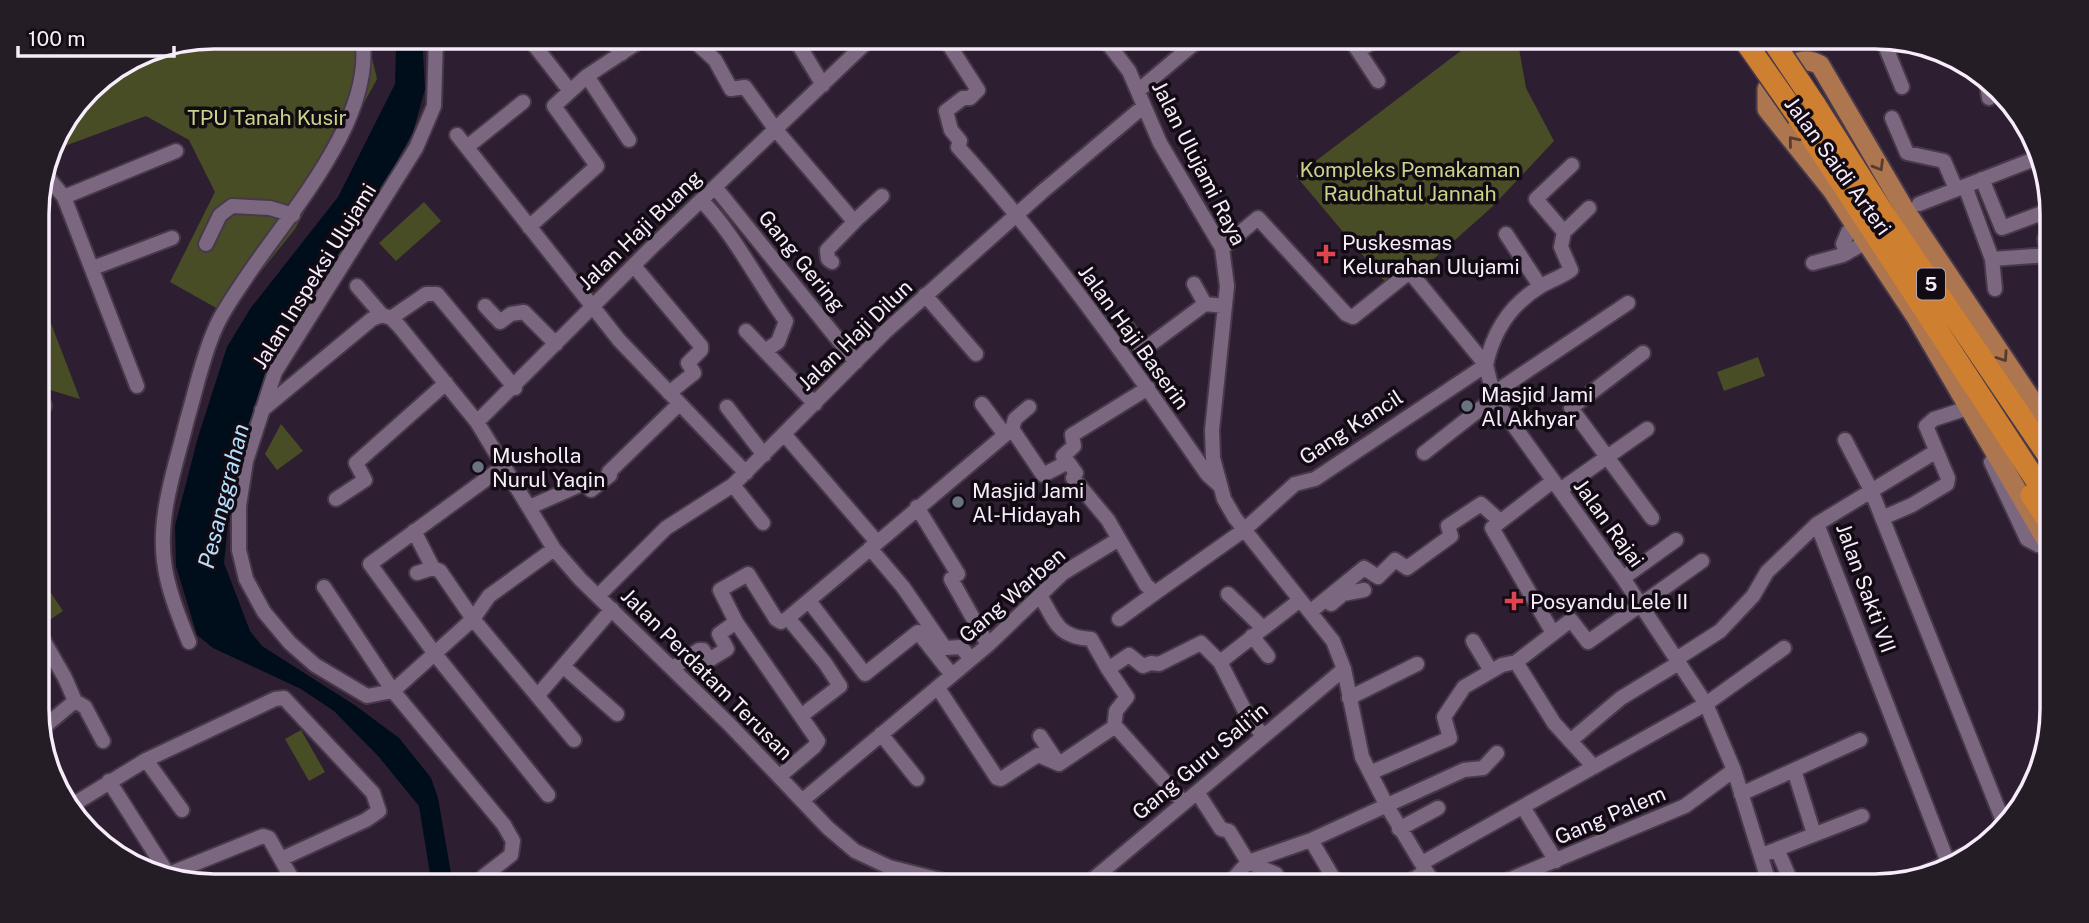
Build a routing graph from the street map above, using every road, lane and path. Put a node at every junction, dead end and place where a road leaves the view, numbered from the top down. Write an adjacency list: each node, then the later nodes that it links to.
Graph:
1 (363, 49): 45 (street)
2 (436, 49): 90 (street, Jalan Inspeksi Ulujami)
3 (537, 49): 23 (street)
4 (617, 49): 17 (street)
5 (628, 49): 17 (street)
6 (703, 49): 27 (street)
7 (801, 49): 20 (street)
8 (859, 49): 20 (street, Jalan Haji Buang)
9 (952, 49): 43 (street, Jalan Haji Baserin)
10 (1111, 49): 22 (street, Jalan Ulujami Raya)
11 (1179, 49): 22 (street)
12 (1362, 49): 16 (street)
13 (1750, 49): 87 (highway, 5, bridge)
14 (1778, 49): 97 (highway, 5, bridge)
15 (1887, 49): 21 (street)
16 (1359, 51): 19 (street)
17 (621, 54): 18 (street)
18 (587, 76): 23 (street); 29 (street)
19 (1378, 81)
20 (823, 85): 27 (street, Jalan Haji Buang)
21 (1902, 87)
22 (1139, 90): 25 (street, Jalan Ulujami Raya)
23 (570, 91): 47 (street)
24 (523, 102): 30 (street)
25 (1144, 106): 43 (street, Jalan Haji Dilun); 53 (street, Jalan Ulujami Raya)
26 (1892, 118): 37 (street)
27 (775, 130): 36 (street, Jalan Haji Buang); 46 (street)
28 (457, 135): 30 (street)
29 (629, 140)
30 (467, 148): 47 (street)
31 (176, 151): 39 (street)
32 (2030, 161): 34 (street)
33 (1572, 165): 48 (street)
34 (1982, 179): 37 (street); 44 (street)
35 (52, 183): 39 (street)
36 (715, 187): 40 (street, Jalan Haji Buang); 77 (street, Gang Gering)
37 (1961, 188): 41 (street); 55 (street)
38 (882, 196): 46 (street)
39 (64, 197): 59 (street)
40 (701, 200): 58 (street, Jalan Haji Buang); 74 (street)
41 (1919, 204)
42 (1589, 208): 48 (street)
43 (1017, 214): 64 (street, Jalan Haji Dilun); 82 (street, Jalan Haji Baserin)
44 (2040, 214)
45 (293, 215): 52 (street); 148 (street)
46 (858, 218): 56 (street)
47 (529, 227): 68 (street)
48 (1564, 232): 62 (street)
49 (1860, 233): 57 (street); 87 (main road, Jalan Saidi Arteri); 91 (main road, Jalan Saidi Arteri, one-way to 91)
50 (1506, 234): 62 (street)
51 (172, 238): 59 (street)
52 (206, 244)
53 (1222, 248): 69 (street, Jalan Ulujami Raya); 78 (street)
54 (2040, 256): 55 (street)
55 (1992, 259): 63 (street)
56 (832, 262)
57 (1813, 263)
58 (634, 266): 68 (street, Jalan Haji Buang); 83 (street)
59 (93, 268): 80 (street)
60 (1194, 284): 66 (street)
61 (357, 286): 70 (street)
62 (1540, 286): 78 (street)
63 (1995, 289)
64 (925, 295): 76 (street); 77 (street, Jalan Haji Dilun)
65 (1628, 303): 84 (street)
66 (1205, 304): 69 (street); 71 (street)
67 (485, 306): 73 (street)
68 (593, 306): 73 (street, Jalan Haji Buang); 83 (street)
69 (1225, 306): 106 (street, Jalan Ulujami Raya)
70 (386, 316): 79 (street); 81 (street); 90 (street)
71 (1125, 325)
72 (746, 331): 74 (street)
73 (556, 344): 81 (street, Jalan Haji Buang)
74 (765, 351): 85 (street)
75 (1643, 353): 101 (street)
76 (976, 354)
77 (856, 362): 85 (street, Jalan Haji Dilun)
78 (1486, 365): 84 (street, Jalan Rajai); 120 (street, Gang Kancil)
79 (446, 383): 92 (street); 110 (street)
80 (137, 386)
81 (514, 388): 92 (street, Jalan Haji Buang)
82 (1148, 388): 102 (street); 106 (street, Jalan Haji Baserin)
83 (673, 399): 104 (street); 111 (street)
84 (1495, 399): 99 (street); 107 (street, Jalan Rajai)
85 (815, 404): 95 (street, Jalan Haji Dilun)
86 (982, 404): 94 (street)
87 (1976, 405): 98 (street); 108 (highway, 5); 116 (highway); 119 (main road, Jalan Saidi Arteri)
88 (727, 407): 100 (street)
89 (1029, 407): 94 (street)
90 (261, 411): 168 (street, Jalan Inspeksi Ulujami)
91 (2040, 412)
92 (477, 422): 103 (street, Jalan Perdatam Terusan)
93 (1647, 429): 101 (street)
94 (1009, 432): 102 (street); 112 (street)
95 (784, 435): 100 (street, Jalan Haji Dilun); 124 (street)
96 (1845, 440): 109 (street)
97 (2040, 442)
98 (1936, 452): 109 (street); 114 (street)
99 (1424, 453)
100 (764, 455): 104 (street, Jalan Haji Dilun)
101 (1606, 457): 107 (street); 113 (street)
102 (1065, 462): 122 (street)
103 (504, 466): 111 (street, Jalan Perdatam Terusan); 121 (street)
104 (746, 473): 105 (street, Jalan Haji Dilun)
105 (733, 485): 117 (street); 134 (street, Jalan Haji Dilun)
106 (1219, 485): 120 (street, Jalan Ulujami Raya)
107 (1556, 486): 115 (street); 129 (street, Jalan Rajai)
108 (2040, 489)
109 (1871, 490): 114 (street, Jalan Sakti VII); 118 (street, Jalan Sakti VII)
110 (335, 499)
111 (530, 507): 125 (street, Jalan Perdatam Terusan)
112 (917, 507): 124 (street); 149 (street)
113 (1652, 518)
114 (1882, 519): 205 (street, Jalan Sakti VII)
115 (1499, 520): 140 (street); 146 (street)
116 (2040, 522)
117 (763, 523)
118 (1817, 524): 157 (street); 211 (street, Jalan Sakti VII)
119 (2040, 524)
120 (1244, 530): 132 (street); 136 (street, Jalan Ulujami Raya)
121 (414, 531): 127 (street); 152 (street)
122 (1119, 539): 132 (street); 135 (street, Gang Warben)
123 (1676, 540): 129 (street)
124 (873, 545): 137 (street); 154 (street)
125 (554, 549): 134 (street, Jalan Perdatam Terusan); 142 (street)
126 (1702, 561): 138 (street)
127 (433, 568): 128 (street); 142 (street)
128 (417, 573)
129 (1623, 578): 138 (street, Jalan Rajai)
130 (324, 587): 168 (street)
131 (1364, 590): 140 (street)
132 (1155, 593): 143 (street)
133 (1228, 594): 145 (street)
134 (598, 596): 139 (street, Jalan Perdatam Terusan)
135 (1041, 597): 149 (street, Gang Warben); 161 (street)
136 (1300, 600): 140 (street, Jalan Ulujami Raya); 145 (street)
137 (809, 601): 141 (street); 164 (street)
138 (1642, 606): 146 (street); 157 (street, Jalan Rajai)
139 (612, 609): 159 (street); 160 (street, Jalan Perdatam Terusan)
140 (1314, 617): 162 (street, Jalan Ulujami Raya)
141 (788, 618): 144 (street); 166 (street)
142 (473, 619): 152 (street); 169 (street)
143 (1119, 619)
144 (736, 622): 160 (street); 174 (street)
145 (1258, 632): 153 (street); 155 (street)
146 (1553, 633): 156 (street)
147 (1472, 641): 163 (street)
148 (189, 642)
149 (988, 645): 154 (street, Gang Warben)
150 (1784, 648): 172 (street)
151 (49, 650): 171 (street)
152 (435, 654): 168 (street); 196 (street)
153 (1268, 656)
154 (971, 659): 165 (street, Gang Warben)
155 (1220, 662): 161 (street); 179 (street)
156 (1517, 662): 163 (street); 183 (street)
157 (1675, 663): 172 (street, Jalan Rajai); 183 (street)
158 (1417, 664): 170 (street)
159 (564, 667): 169 (street); 173 (street)
160 (673, 668): 191 (street, Jalan Perdatam Terusan)
161 (1108, 669): 176 (street)
162 (1344, 669): 170 (street, Jalan Ulujami Raya); 179 (street, Gang Guru Sali'in)
163 (1491, 671): 190 (street)
164 (865, 674): 165 (street); 166 (street)
165 (952, 675): 167 (street, Gang Warben)
166 (839, 682): 174 (street)
167 (938, 688): 177 (street, Gang Warben); 186 (street)
168 (393, 691): 219 (street)
169 (538, 695): 180 (street)
170 (1349, 698): 190 (street, Jalan Ulujami Raya)
171 (75, 701): 175 (street); 182 (street)
172 (1706, 704): 187 (street); 188 (street, Jalan Rajai)
173 (617, 714)
174 (801, 716): 191 (street)
175 (50, 722)
176 (1114, 728): 186 (street); 199 (street)
177 (880, 734): 192 (street); 197 (street, Gang Warben)
178 (1040, 736): 186 (street)
179 (1264, 736): 194 (street, Gang Guru Sali'in)
180 (574, 740)
181 (1860, 740): 189 (street)
182 (103, 741)
183 (1570, 741): 187 (street)
184 (1497, 754): 200 (street)
185 (146, 760): 193 (street); 203 (street); 212 (street)
186 (1059, 764)
187 (1594, 767): 201 (street)
188 (1734, 770): 195 (street, Jalan Rajai); 213 (street, Gang Palem)
189 (1794, 770): 195 (street); 207 (street)
190 (1370, 773): 200 (street, Jalan Ulujami Raya)
191 (780, 776): 197 (street, Jalan Perdatam Terusan)
192 (917, 779)
193 (108, 782): 198 (street); 215 (street)
194 (1197, 792): 199 (street, Gang Guru Sali'in); 214 (street)
195 (1741, 794): 210 (street, Jalan Rajai)
196 (548, 795)
197 (803, 800): 220 (street, Jalan Perdatam Terusan)
198 (78, 801)
199 (1184, 803): 221 (street, Gang Guru Sali'in)
200 (1387, 806): 206 (street, Jalan Ulujami Raya); 208 (street)
201 (1523, 807): 213 (street); 216 (street)
202 (1438, 808): 206 (street)
203 (182, 810)
204 (1861, 816): 207 (street)
205 (2001, 816)
206 (1399, 829): 216 (street, Jalan Ulujami Raya)
207 (1814, 834): 209 (street)
208 (1311, 840): 214 (street); 224 (street)
209 (1777, 849): 210 (street); 229 (street)
210 (1762, 855): 228 (street, Jalan Rajai)
211 (1946, 858)
212 (281, 859): 217 (street); 218 (street)
213 (1556, 861): 227 (street, Gang Palem)
214 (1248, 862): 222 (street); 223 (street)
215 (159, 864)
216 (1424, 867): 225 (street); 226 (street, Jalan Ulujami Raya)
217 (178, 870)
218 (289, 874)
219 (487, 874)
220 (917, 874)
221 (1099, 874)
222 (1238, 874)
223 (1276, 874)
224 (1331, 874)
225 (1416, 874)
226 (1428, 874)
227 (1531, 874)
228 (1767, 874)
229 (1788, 874)

